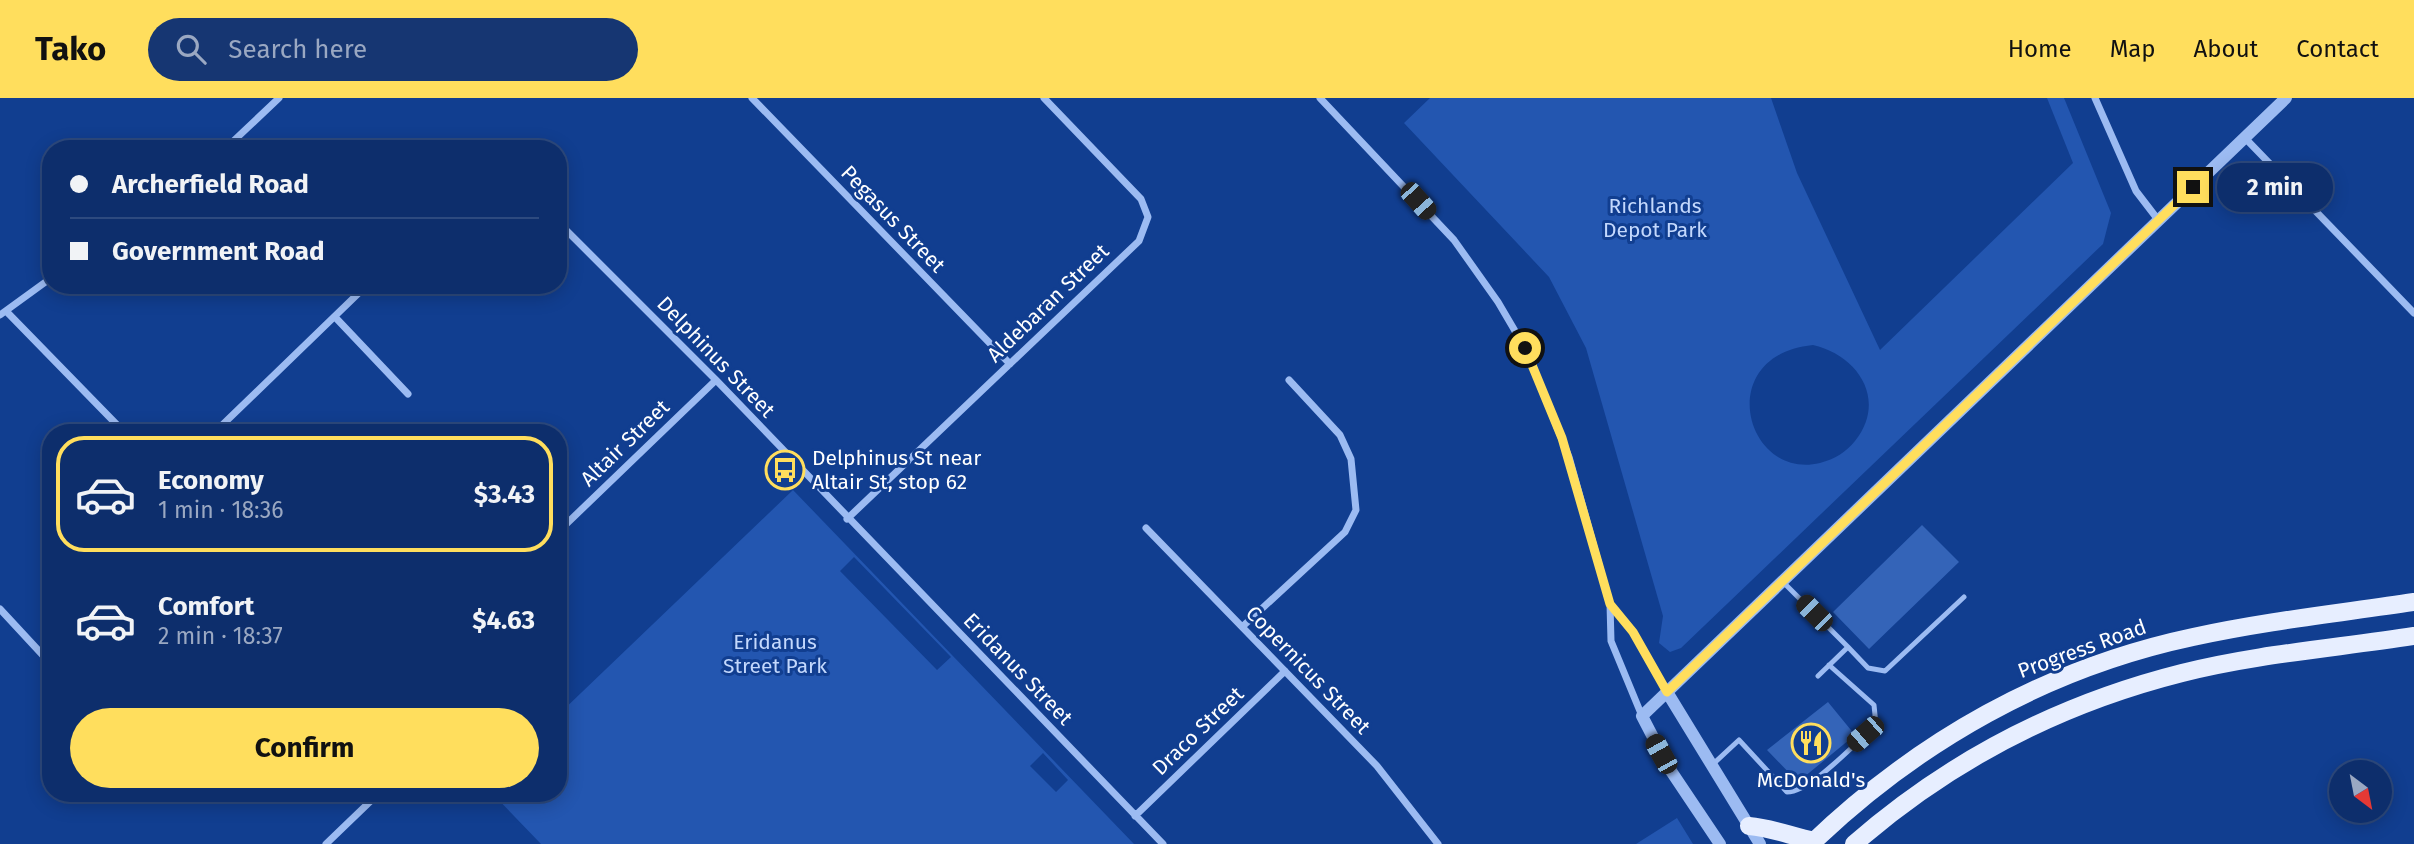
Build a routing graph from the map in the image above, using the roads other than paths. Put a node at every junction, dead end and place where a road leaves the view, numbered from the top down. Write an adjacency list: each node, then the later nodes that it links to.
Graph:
1 (279, 98): 8 (street)
2 (751, 98): 16 (street, Pegasus Street)
3 (1044, 98): 16 (street, Aldebaran Street)
4 (1320, 98): 28 (street)
5 (2095, 98): 9 (street)
6 (2286, 98): 7 (street)
7 (2245, 138): 9 (street); 14 (street)
8 (235, 140)
9 (2159, 221): 25 (street)
10 (567, 231): 17 (street, Delphinus Street)
11 (42, 285): 13 (street)
12 (358, 294): 15 (street)
13 (3, 313): 20 (street)
14 (2414, 313)
15 (335, 317): 19 (street); 21 (street)
16 (1010, 364): 22 (street, Aldebaran Street)
17 (716, 380): 22 (street, Delphinus Street); 23 (street, Altair Street)
18 (1289, 380): 30 (street)
19 (408, 394)
20 (116, 424)
21 (223, 424)
22 (847, 519): 41 (street, Eridanus Street)
23 (567, 522)
24 (1146, 528): 30 (street, Copernicus Street)
25 (1782, 581): 32 (lane); 37 (street)
26 (1965, 597): 32 (lane)
27 (2414, 602): 43 (main road, Progress Road)
28 (1610, 604): 37 (street); 38 (street)
29 (0, 609): 33 (street)
30 (1242, 627): 35 (street, Copernicus Street)
31 (2414, 636): 49 (main road)
32 (1848, 648): 34 (lane)
33 (42, 654)
34 (1829, 665): 36 (lane); 39 (lane)
35 (1285, 671): 41 (street, Draco Street); 46 (street, Copernicus Street)
36 (1818, 676)
37 (1667, 692): 38 (street); 39 (street)
38 (1642, 716): 47 (street)
39 (1711, 766): 42 (street)
40 (370, 802): 44 (street)
41 (1135, 816): 45 (street, Eridanus Street)
42 (1749, 826): 43 (main road); 48 (street)
43 (1812, 842)
44 (326, 844)
45 (1163, 844)
46 (1438, 844)
47 (1720, 844)
48 (1760, 844)
49 (1854, 844)

